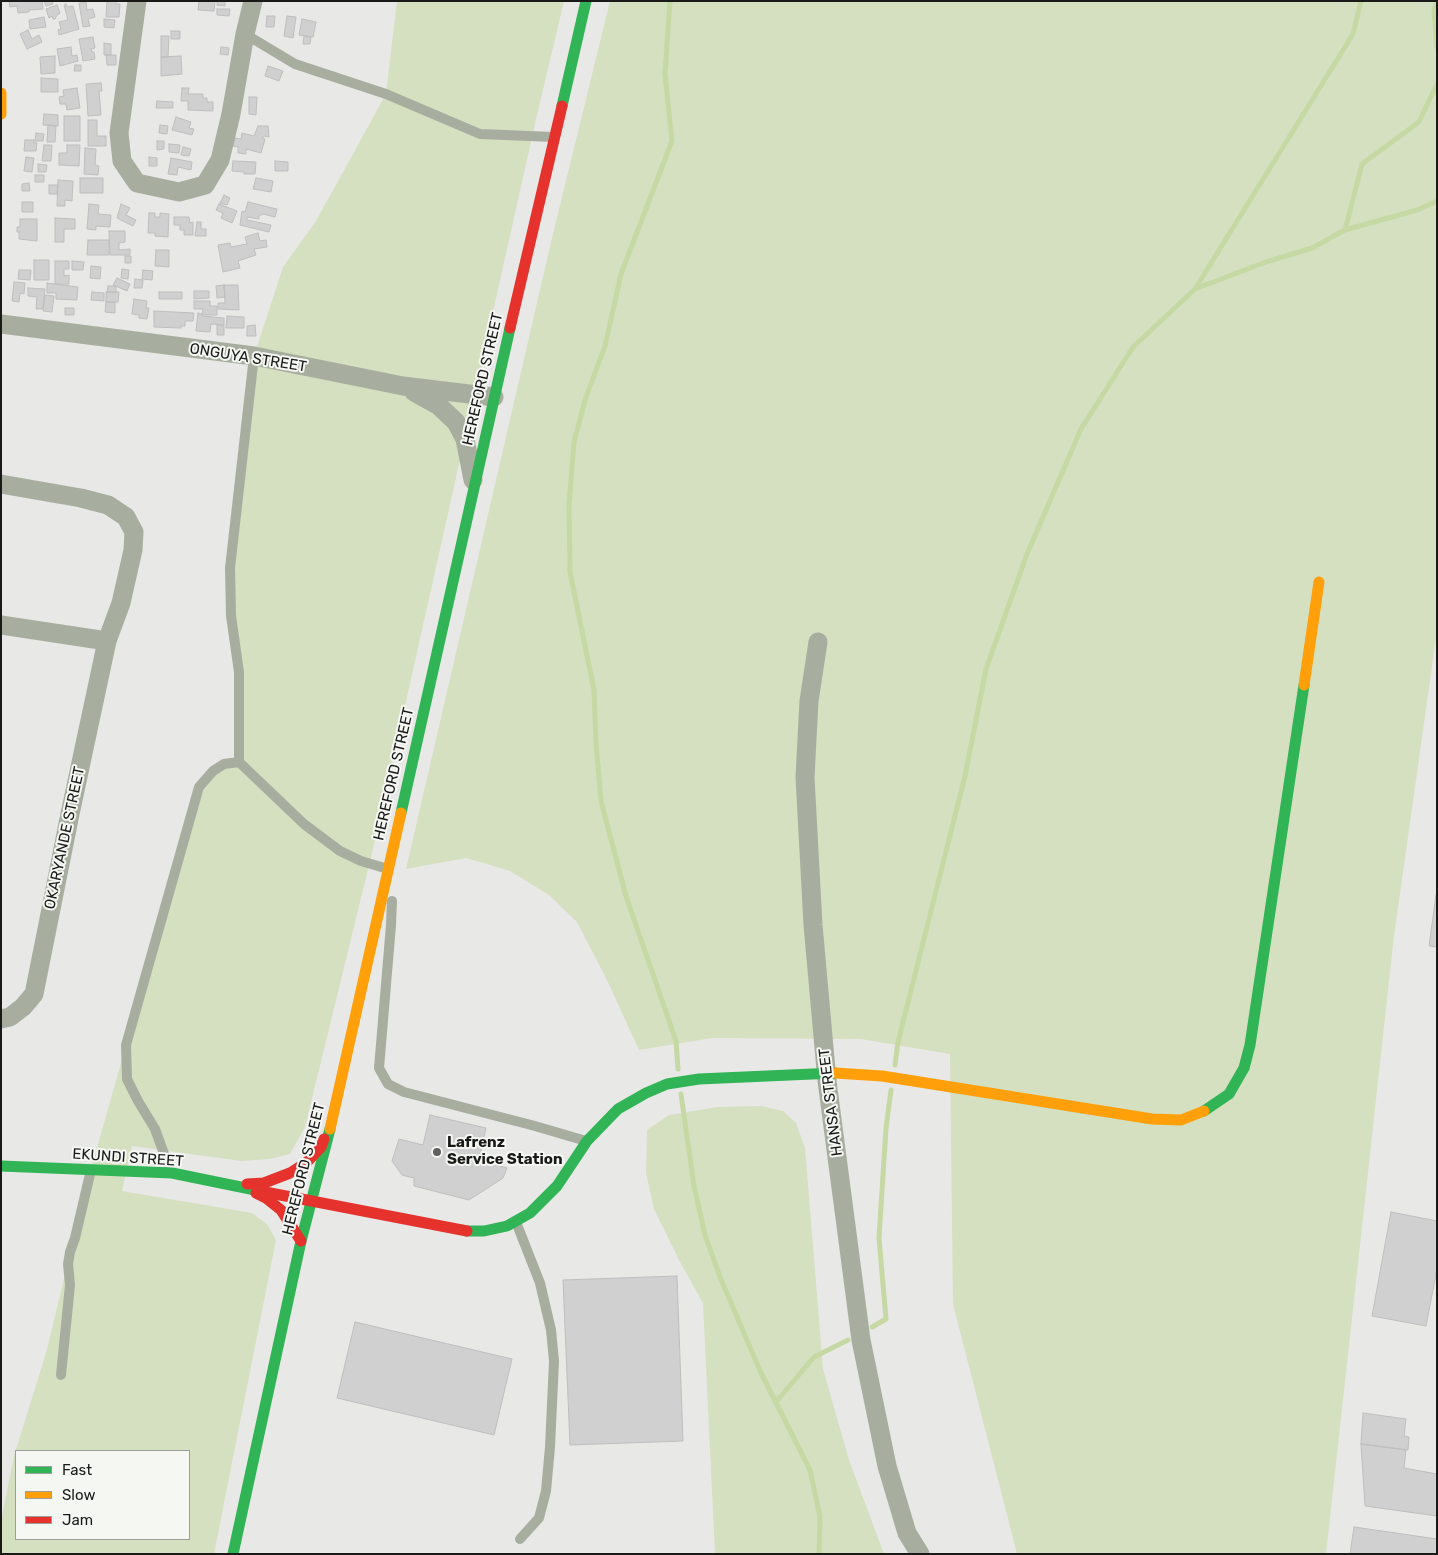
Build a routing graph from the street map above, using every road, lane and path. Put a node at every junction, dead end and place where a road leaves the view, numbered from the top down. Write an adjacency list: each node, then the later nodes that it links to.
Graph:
1 (137, 1): 4 (street)
2 (253, 1): 4 (street)
3 (586, 1): 7 (street, HEREFORD STREET)
4 (245, 34): 7 (lane)
5 (1, 92): 6 (street)
6 (1, 114)
7 (555, 138): 11 (street, HEREFORD STREET)
8 (1, 324): 9 (street, ONGUYA STREET)
9 (254, 356): 10 (street, ONGUYA STREET); 18 (lane)
10 (403, 386): 11 (street, ONGUYA STREET); 13 (street)
11 (494, 398): 13 (street, HEREFORD STREET)
12 (1, 484): 16 (street, OKARYANDE STREET)
13 (474, 491): 19 (street, HEREFORD STREET)
14 (1319, 582): 21 (street, EKUNDI STREET)
15 (1, 625): 16 (street)
16 (107, 641): 20 (street, OKARYANDE STREET)
17 (818, 642): 21 (street, HANSA STREET)
18 (239, 762): 19 (lane); 26 (lane)
19 (388, 868): 22 (street, HEREFORD STREET); 23 (lane)
20 (1, 1019)
21 (827, 1073): 23 (street, EKUNDI STREET); 34 (street, HANSA STREET)
22 (334, 1112): 27 (street); 28 (street, HEREFORD STREET)
23 (587, 1141): 29 (street, EKUNDI STREET)
24 (1, 1166): 25 (street, EKUNDI STREET)
25 (91, 1169): 26 (street, EKUNDI STREET); 31 (lane)
26 (172, 1174): 27 (street, EKUNDI STREET)
27 (236, 1185): 28 (street, EKUNDI STREET); 30 (street)
28 (310, 1202): 29 (street, EKUNDI STREET); 30 (street, HEREFORD STREET)
29 (516, 1221): 32 (lane)
30 (301, 1241): 33 (street, HEREFORD STREET)
31 (61, 1376)
32 (520, 1539)
33 (232, 1554)
34 (920, 1554)

